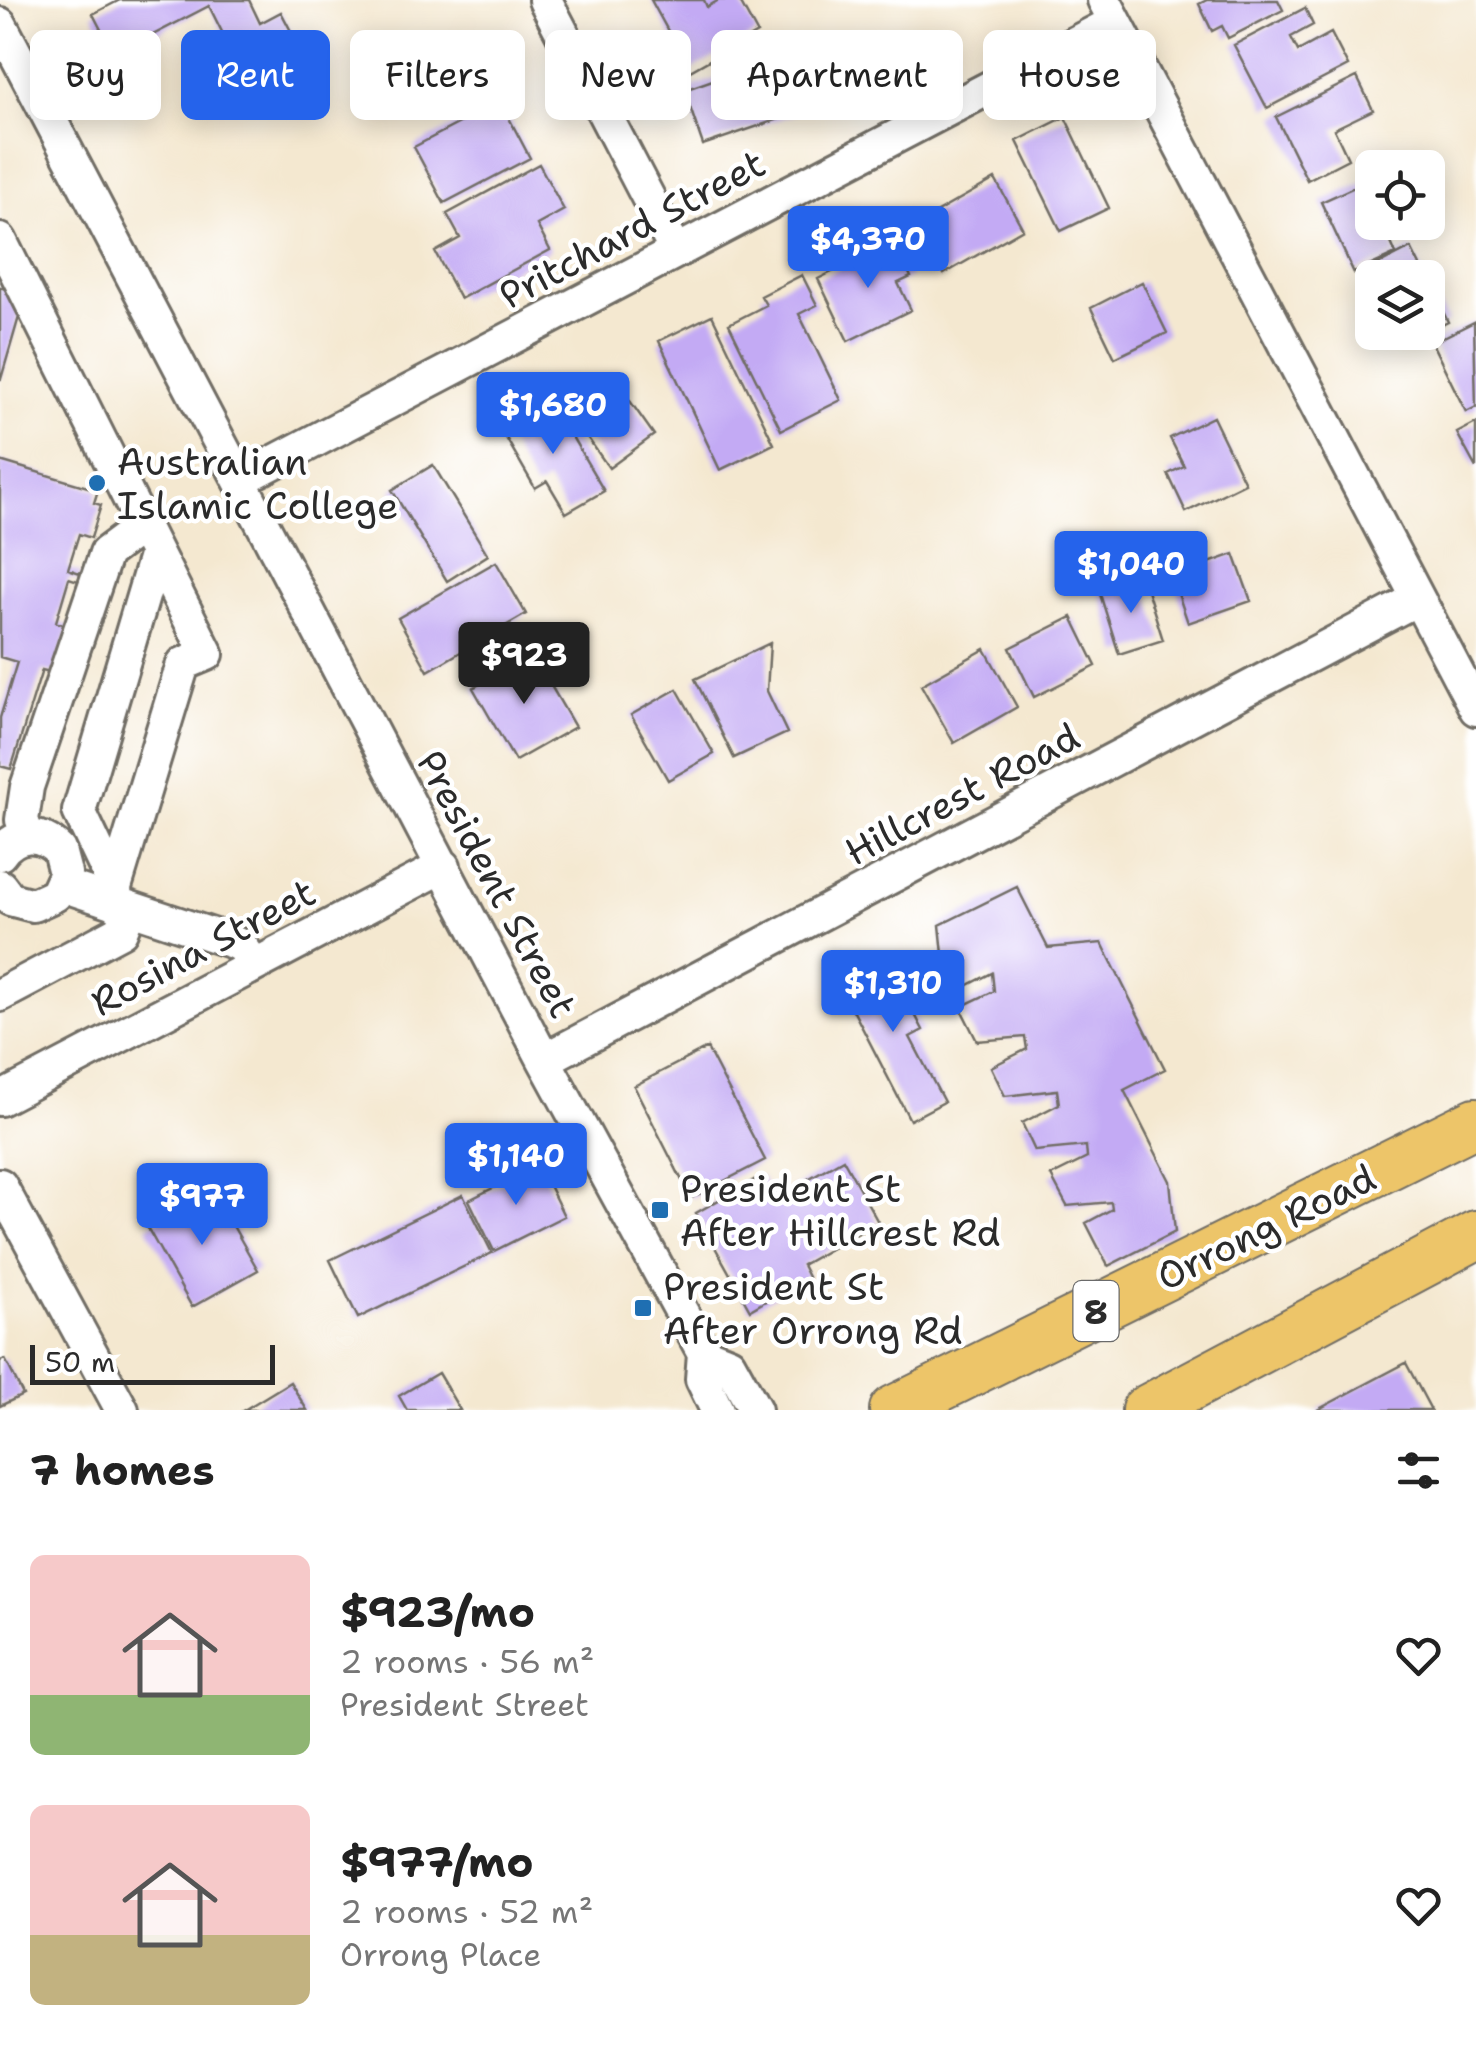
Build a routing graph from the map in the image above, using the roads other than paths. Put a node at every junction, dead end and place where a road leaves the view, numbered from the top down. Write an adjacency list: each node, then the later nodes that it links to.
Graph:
1 (544, 0): 6 (street)
2 (1110, 11): 6 (street, Pritchard Street); 9 (street)
3 (0, 24): 4 (street, President Street)
4 (8, 61): 7 (street, President Street)
5 (0, 241): 8 (street)
6 (676, 251): 7 (street, Pritchard Street)
7 (240, 480): 13 (street, President Street)
8 (148, 542): 11 (street); 16 (street); 16 (street)
9 (1417, 598): 10 (street); 19 (street, Hillcrest Road)
10 (1476, 709)
11 (28, 836): 12 (street); 14 (street)
12 (0, 854)
13 (444, 866): 17 (street, Rosina Street); 19 (street, President Street)
14 (62, 885): 15 (street); 16 (street)
15 (0, 886)
16 (121, 900): 17 (street); 18 (street)
17 (254, 964): 20 (street, Rosina Street)
18 (0, 994)
19 (544, 1060): 26 (street, President Street)
20 (0, 1099)
21 (1476, 1122): 24 (highway, Orrong Road / 8)
22 (1476, 1138): 24 (street)
23 (0, 1185): 27 (street)
24 (1298, 1212): 30 (highway, Orrong Road / 8)
25 (1476, 1236): 31 (highway)
26 (704, 1354): 28 (street, President Street); 29 (street, President Street)
27 (122, 1410)
28 (717, 1410)
29 (755, 1410)
30 (894, 1410)
31 (1146, 1410)

